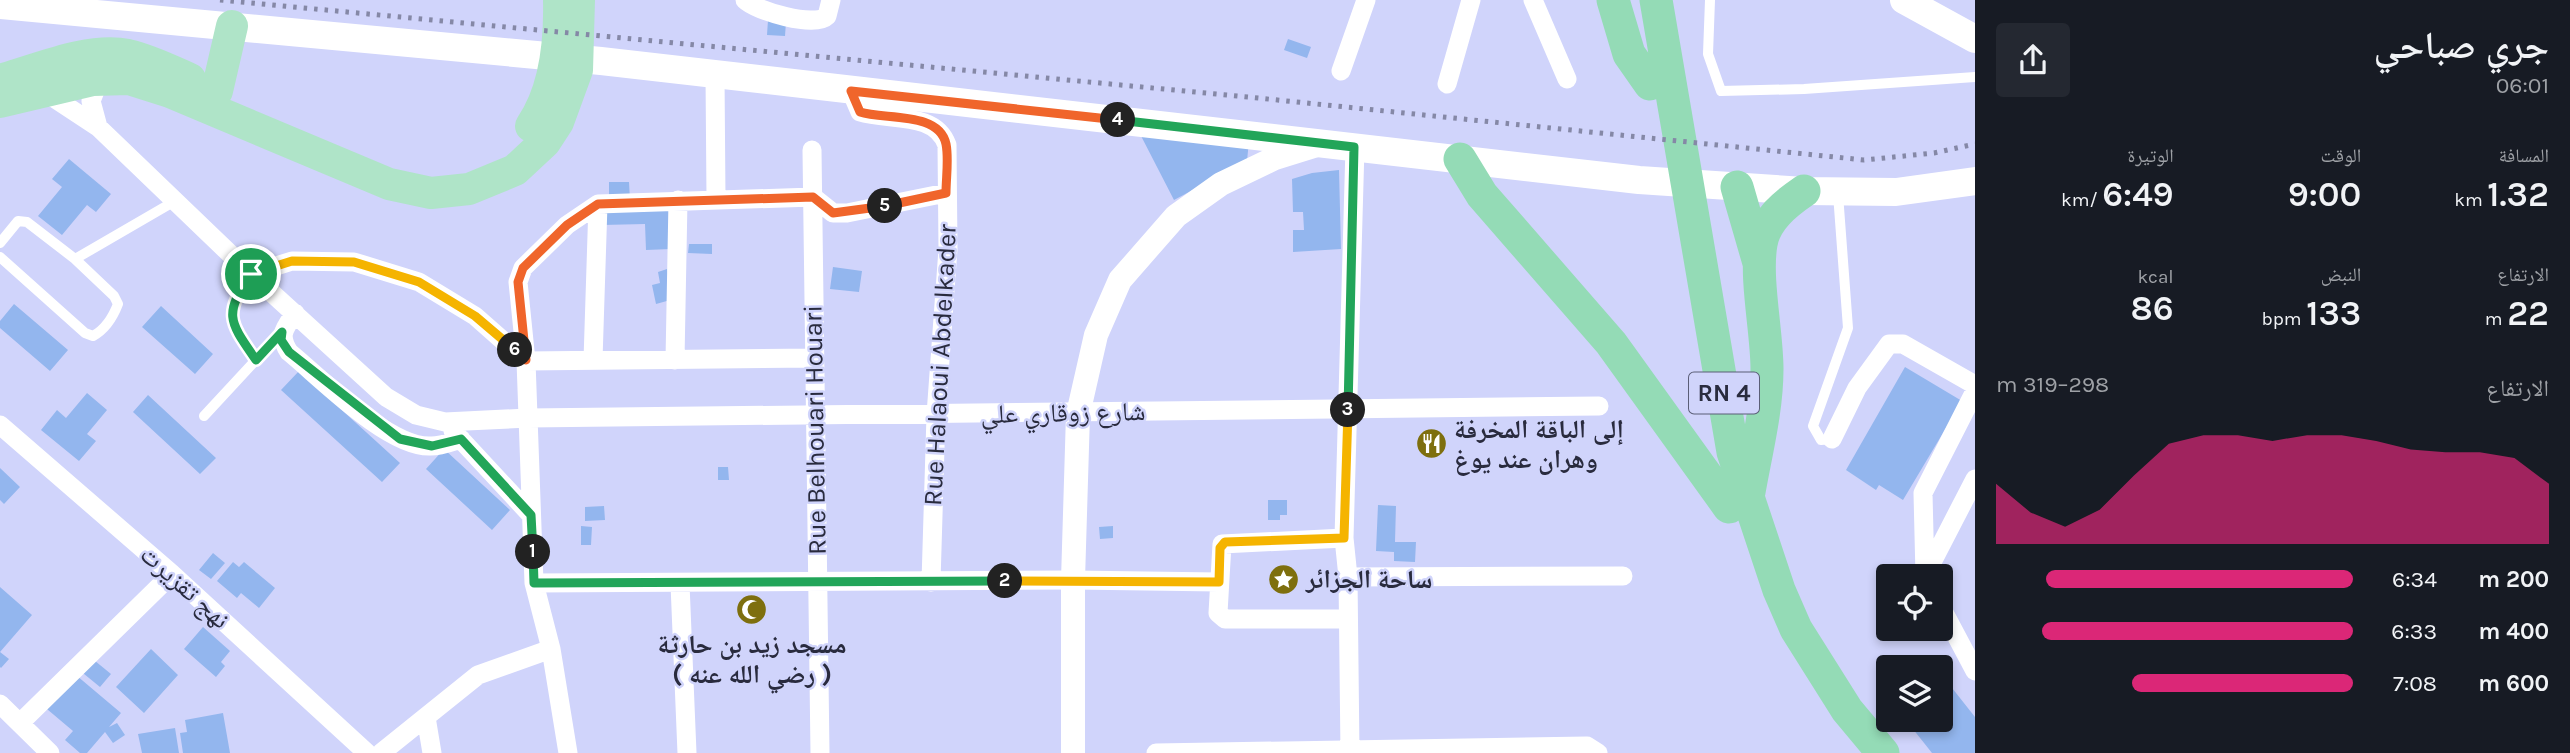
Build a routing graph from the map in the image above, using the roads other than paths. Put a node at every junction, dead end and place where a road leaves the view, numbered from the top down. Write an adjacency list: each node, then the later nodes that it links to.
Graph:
1 (559, 0): 25 (main road)
2 (579, 0): 19 (main road)
3 (745, 0): 4 (street)
4 (831, 0)
5 (1366, 0): 16 (street)
6 (1471, 0): 23 (street)
7 (1533, 0): 21 (street)
8 (1613, 0): 24 (highway)
9 (1636, 0): 24 (highway, RN 4)
10 (1656, 0): 69 (highway, RN 4)
11 (1710, 0): 18 (lane)
12 (1904, 0): 15 (main road)
13 (0, 5): 14 (main road)
14 (232, 26): 17 (main road); 25 (main road)
15 (1975, 39)
16 (1341, 71)
17 (715, 75): 26 (main road); 39 (street)
18 (1975, 77)
19 (112, 78): 20 (main road); 28 (street)
20 (46, 79): 22 (main road); 25 (main road); 27 (main road); 28 (street)
21 (1567, 79)
22 (0, 80)
23 (1447, 84)
24 (1650, 84): 69 (highway, RN 4)
25 (217, 91)
26 (851, 91): 29 (main road); 37 (street, Rue Halaoui Abdelkader)
27 (0, 102)
28 (98, 127): 41 (street)
29 (1322, 143): 30 (main road); 59 (street)
30 (1354, 147): 32 (main road); 58 (street)
31 (812, 150): 38 (street, Rue Belhouari Houari)
32 (1460, 159): 34 (main road); 69 (highway)
33 (1975, 181): 36 (main road)
34 (1737, 187): 35 (main road); 47 (highway)
35 (1804, 191): 36 (main road); 47 (highway)
36 (1838, 191): 67 (lane)
37 (946, 193): 38 (street); 61 (street, Rue Halaoui Abdelkader)
38 (813, 197): 39 (street); 50 (street, Rue Belhouari Houari)
39 (716, 199): 40 (street)
40 (678, 200): 42 (street); 54 (street)
41 (175, 201): 45 (lane); 46 (street)
42 (598, 204): 52 (street); 53 (street)
43 (0, 243): 45 (lane)
44 (0, 257): 45 (lane)
45 (75, 259)
46 (251, 274): 48 (street); 51 (lane); 52 (street)
47 (1762, 275): 69 (highway)
48 (295, 313): 49 (street); 64 (street)
49 (282, 332): 51 (lane); 66 (street)
50 (814, 358): 54 (street); 60 (street, Rue Belhouari Houari)
51 (256, 360): 62 (lane)
52 (526, 360): 53 (street); 63 (street)
53 (593, 360): 54 (street)
54 (675, 360)
55 (1975, 385): 67 (street)
56 (1975, 391): 72 (street)
57 (1599, 407): 58 (street, شارع زوقاري علي)
58 (1348, 408): 59 (street, شارع زوقاري علي); 71 (street)
59 (1078, 414): 61 (street, شارع زوقاري علي); 77 (street)
60 (817, 415): 61 (street, شارع زوقاري علي); 63 (street, شارع زوقاري علي); 78 (street, Rue Belhouari Houari)
61 (936, 415): 79 (street, Rue Halaoui Abdelkader)
62 (204, 416)
63 (527, 418): 64 (street, شارع زوقاري علي); 70 (street)
64 (445, 422): 66 (street)
65 (0, 425): 74 (street, نهج تقزيرت)
66 (461, 439): 70 (street)
67 (1832, 439)
68 (1975, 479): 73 (street)
69 (1738, 502): 101 (highway, RN 4); 102 (highway, RN 4)
70 (531, 515): 81 (street)
71 (1344, 538): 76 (street); 80 (street)
72 (1925, 564)
73 (1931, 564)
74 (172, 574): 89 (street); 92 (street, نهج تقزيرت)
75 (1623, 576): 76 (street)
76 (1348, 577): 83 (street)
77 (1073, 580): 79 (street); 80 (street); 98 (street)
78 (817, 582): 79 (street); 82 (street); 97 (street, Rue Belhouari Houari)
79 (931, 582)
80 (1219, 582): 83 (street)
81 (534, 583): 82 (street); 85 (street)
82 (680, 584): 96 (street)
83 (1347, 619): 90 (street)
84 (1953, 629): 86 (street)
85 (551, 649): 88 (street); 95 (street)
86 (1974, 668)
87 (0, 704): 89 (street)
88 (426, 717): 93 (street); 94 (street)
89 (20, 723): 91 (street)
90 (1350, 751): 99 (street); 100 (street)
91 (50, 753)
92 (367, 753)
93 (381, 753)
94 (432, 753)
95 (568, 753)
96 (687, 753)
97 (820, 753)
98 (1073, 753)
99 (1156, 753)
100 (1598, 753)
101 (1857, 753)
102 (1883, 753)

